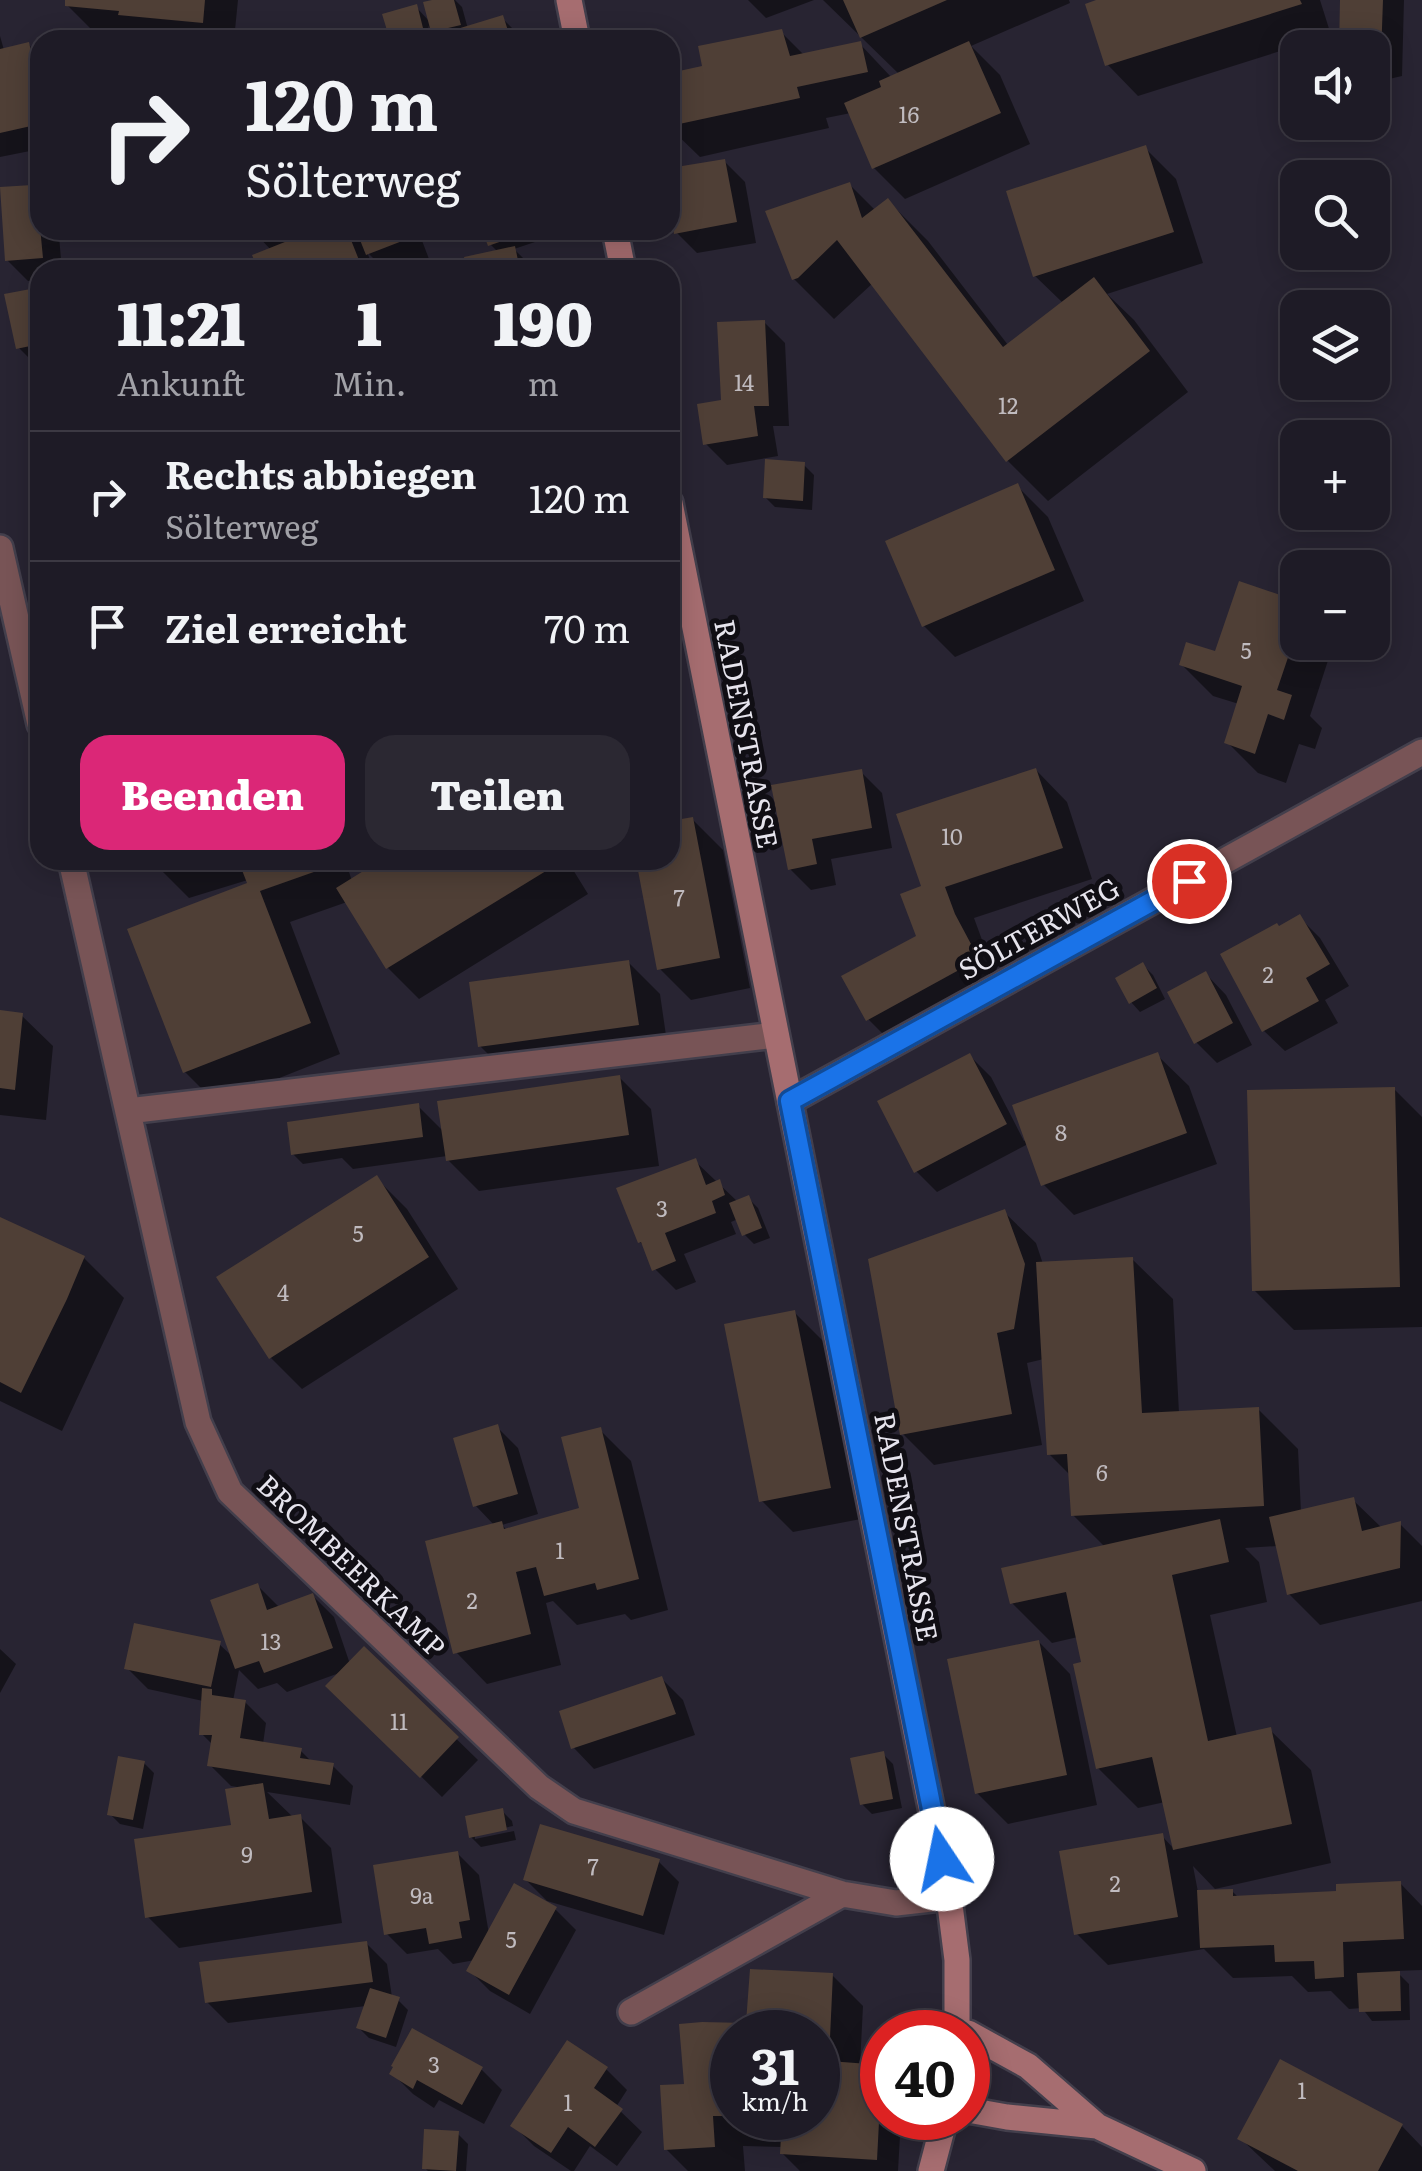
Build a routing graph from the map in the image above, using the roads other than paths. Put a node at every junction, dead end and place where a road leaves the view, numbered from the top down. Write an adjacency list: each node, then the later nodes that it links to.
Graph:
1 (569, 0): 2 (street)
2 (575, 30)
3 (0, 548): 5 (street)
4 (680, 554): 8 (street, RADENSTRASSE)
5 (30, 680)
6 (1422, 752): 9 (street, SÖLTERWEG)
7 (73, 870): 10 (street, BROMBEERKAMP)
8 (776, 1035): 9 (street, RADENSTRASSE); 10 (street)
9 (790, 1101): 12 (street, RADENSTRASSE)
10 (128, 1111): 11 (street, BROMBEERKAMP)
11 (842, 1894): 12 (street, BROMBEERKAMP); 14 (street)
12 (949, 1897): 13 (street, RADENSTRASSE)
13 (960, 2010)
14 (631, 2012)
15 (990, 2046): 17 (street)
16 (990, 2114): 17 (street)
17 (1097, 2126): 20 (street)
18 (939, 2140): 19 (street)
19 (930, 2171)
20 (1193, 2171)

